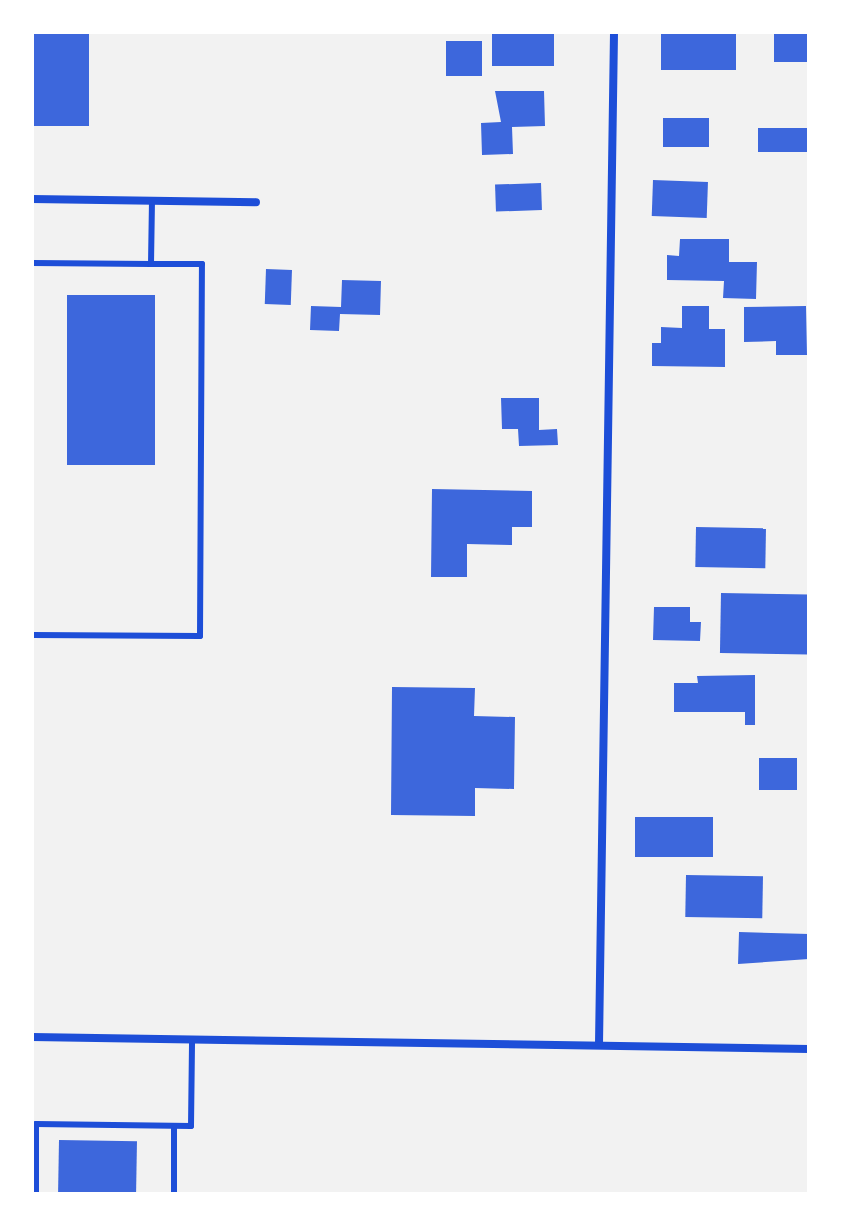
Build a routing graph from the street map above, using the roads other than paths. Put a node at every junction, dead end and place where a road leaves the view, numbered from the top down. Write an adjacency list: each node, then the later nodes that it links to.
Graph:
1 (614, 32): 10 (street)
2 (32, 199): 3 (street)
3 (152, 201): 4 (street); 6 (lane)
4 (256, 202)
5 (32, 263): 6 (lane)
6 (151, 264): 7 (lane)
7 (32, 635)
8 (32, 1037): 9 (street)
9 (192, 1039): 10 (street); 12 (lane)
10 (599, 1044): 11 (street)
11 (809, 1049)
12 (174, 1126): 13 (lane); 14 (lane)
13 (36, 1194)
14 (174, 1194)

